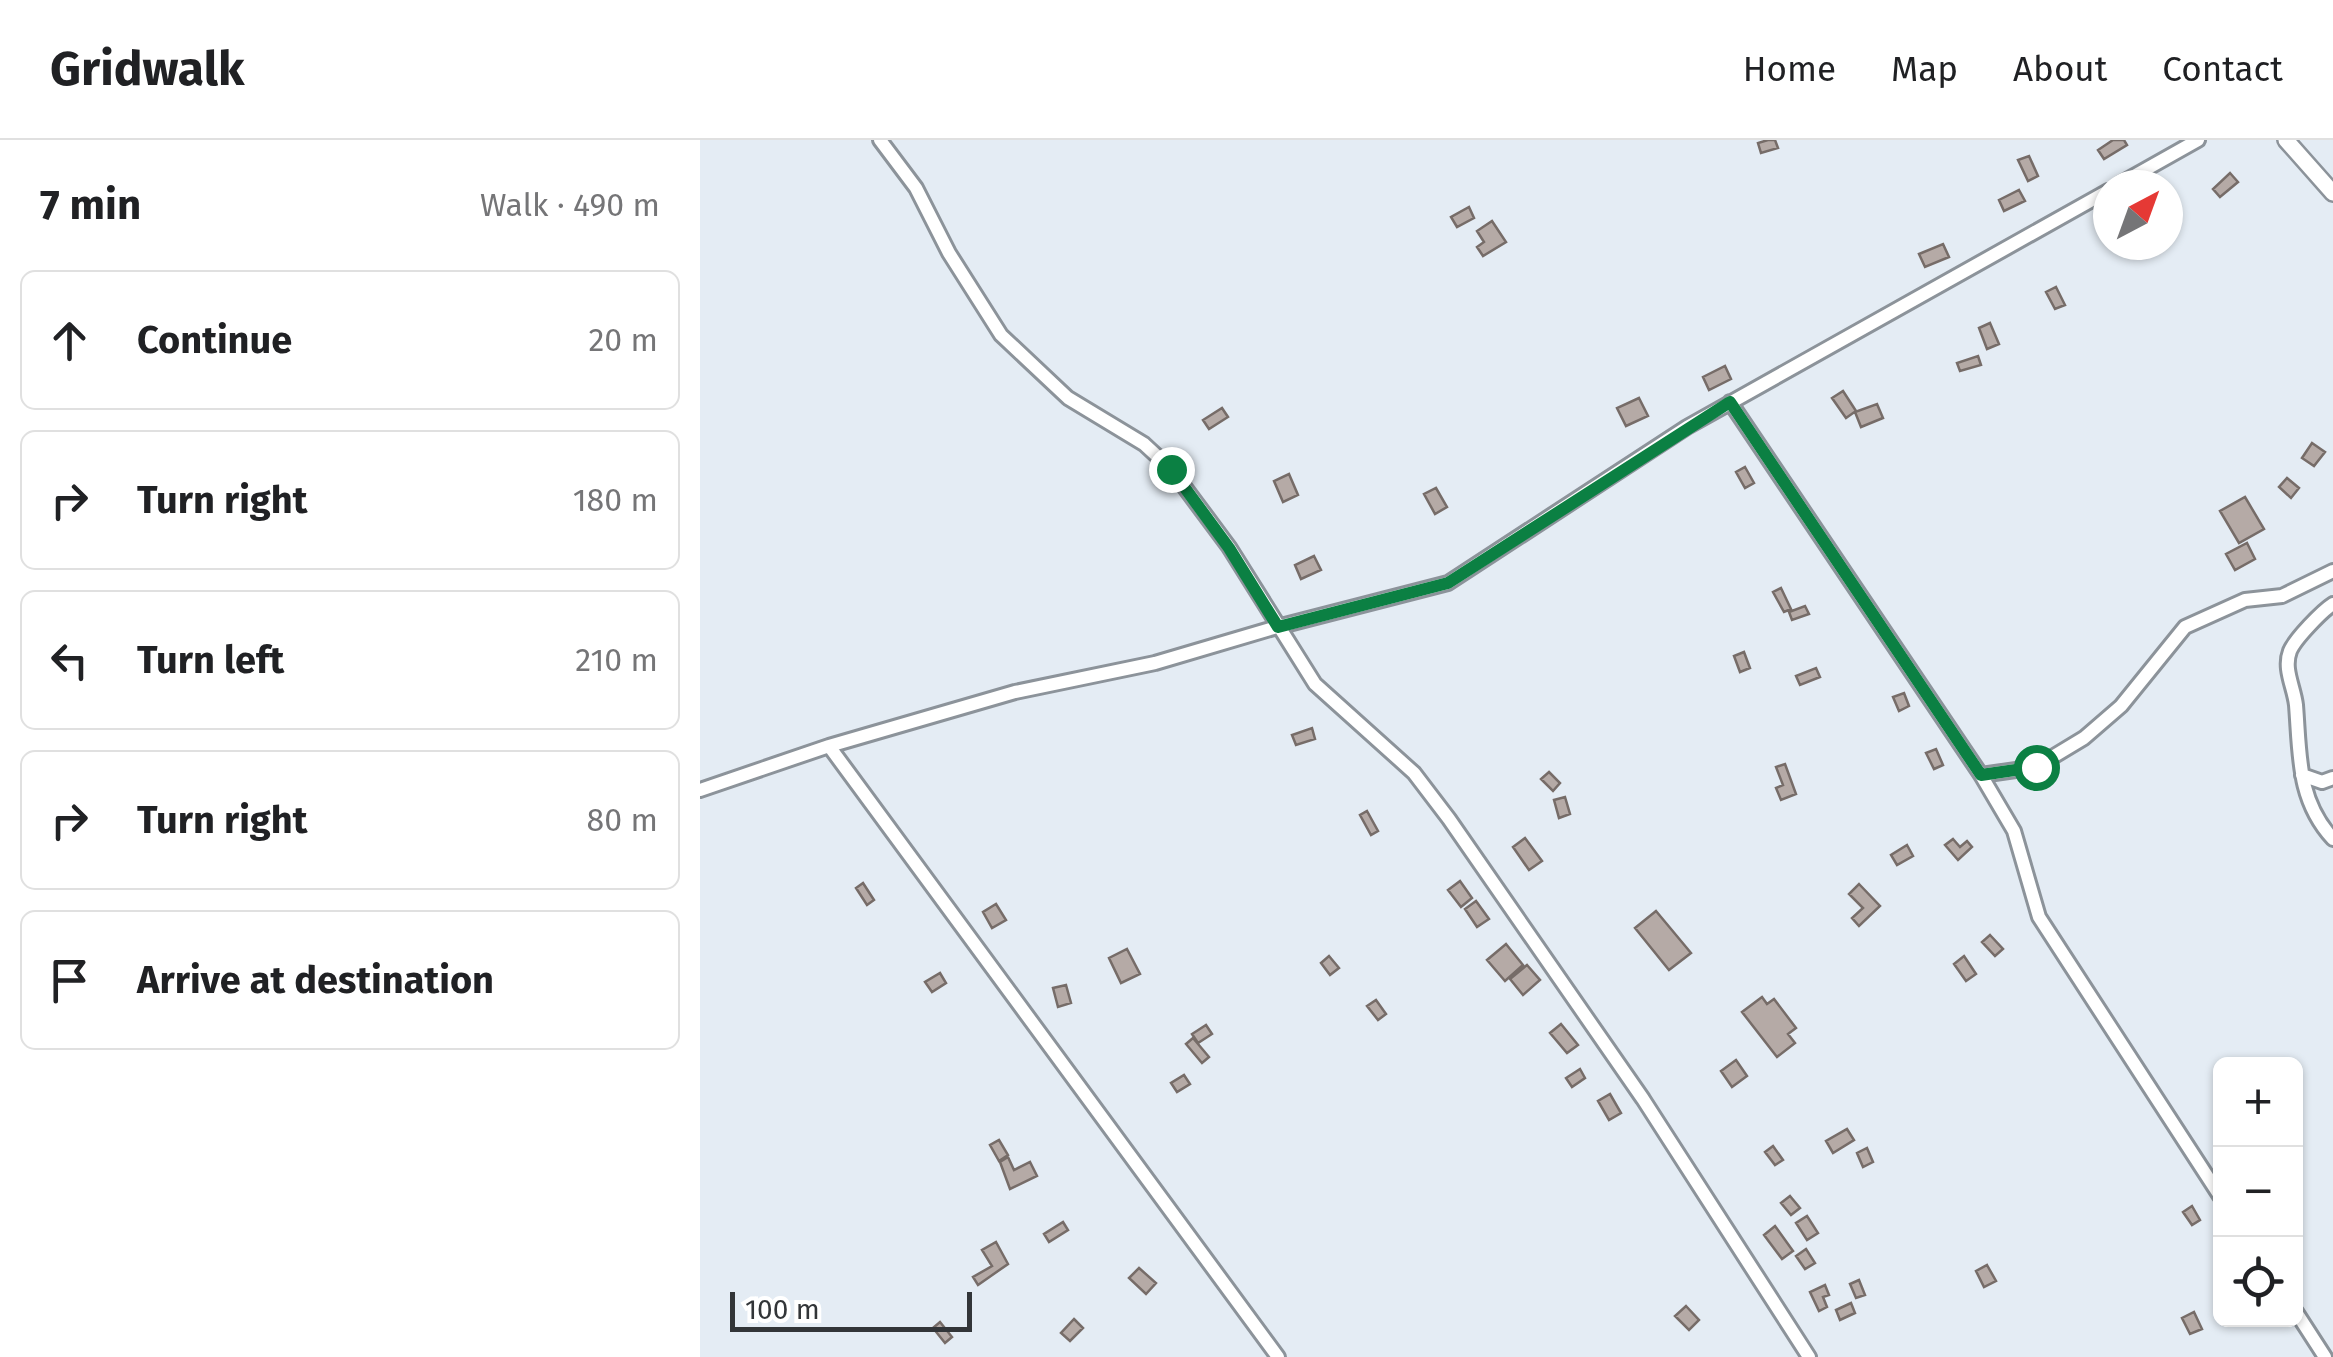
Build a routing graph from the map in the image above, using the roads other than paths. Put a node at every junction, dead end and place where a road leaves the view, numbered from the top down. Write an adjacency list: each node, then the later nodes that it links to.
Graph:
1 (880, 140): 10 (street)
2 (2198, 140): 4 (street)
3 (2286, 140): 5 (street)
4 (2145, 170)
5 (2333, 193)
6 (2093, 199): 7 (street)
7 (1730, 402): 10 (street); 12 (street)
8 (2333, 570): 12 (street)
9 (2333, 604): 13 (street)
10 (1278, 627): 11 (street); 20 (street)
11 (829, 746): 15 (street); 19 (street)
12 (1981, 775): 17 (street)
13 (2302, 775): 14 (street); 16 (street)
14 (2333, 778)
15 (700, 790)
16 (2333, 839)
17 (2213, 1185)
18 (2303, 1323): 21 (street)
19 (1278, 1357)
20 (1808, 1357)
21 (2324, 1357)

